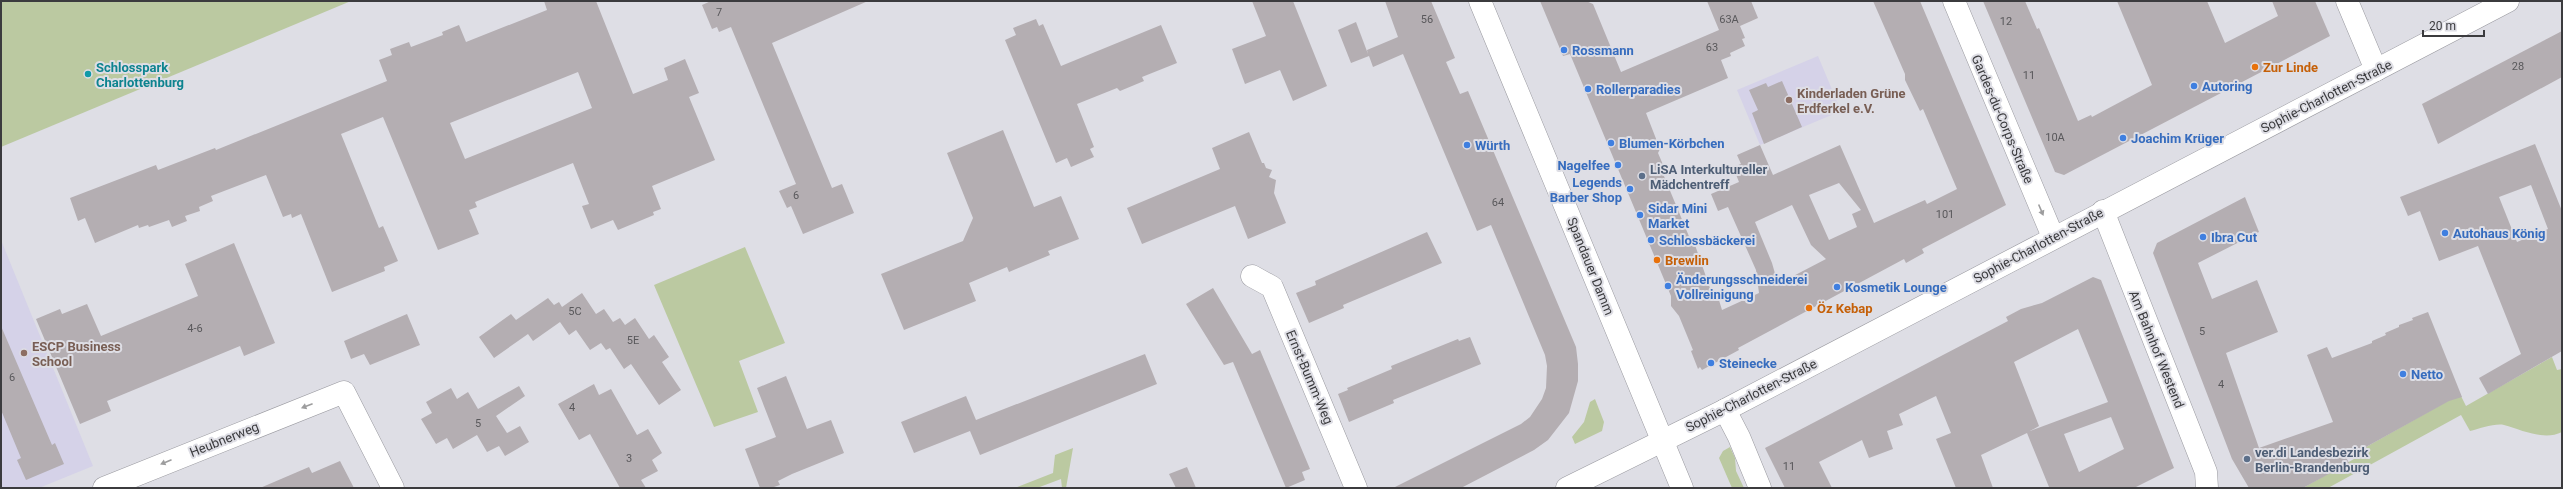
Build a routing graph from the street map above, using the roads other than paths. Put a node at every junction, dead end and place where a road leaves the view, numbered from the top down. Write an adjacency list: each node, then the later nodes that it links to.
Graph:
1 (1480, 1): 10 (street, Spandauer Damm)
2 (1954, 1): 7 (street, Gardes-du-Corps-Straße, one-way to 7)
3 (2346, 1): 5 (street)
4 (2508, 1): 5 (street, Sophie-Charlotten-Straße)
5 (2376, 70): 6 (street, Sophie-Charlotten-Straße)
6 (2103, 211): 7 (street, Sophie-Charlotten-Straße); 17 (street, Am Bahnhof Westend)
7 (2053, 237): 9 (street, Sophie-Charlotten-Straße)
8 (1252, 276): 13 (street, Ernst-Bumm-Weg)
9 (1725, 410): 10 (street, Sophie-Charlotten-Straße); 16 (street)
10 (1663, 440): 14 (street, Sophie-Charlotten-Straße); 15 (street, Spandauer Damm)
11 (104, 488): 12 (street, Heubnerweg, one-way to 11)
12 (394, 488)
13 (1356, 488)
14 (1567, 488)
15 (1682, 488)
16 (1760, 488)
17 (2207, 488)

